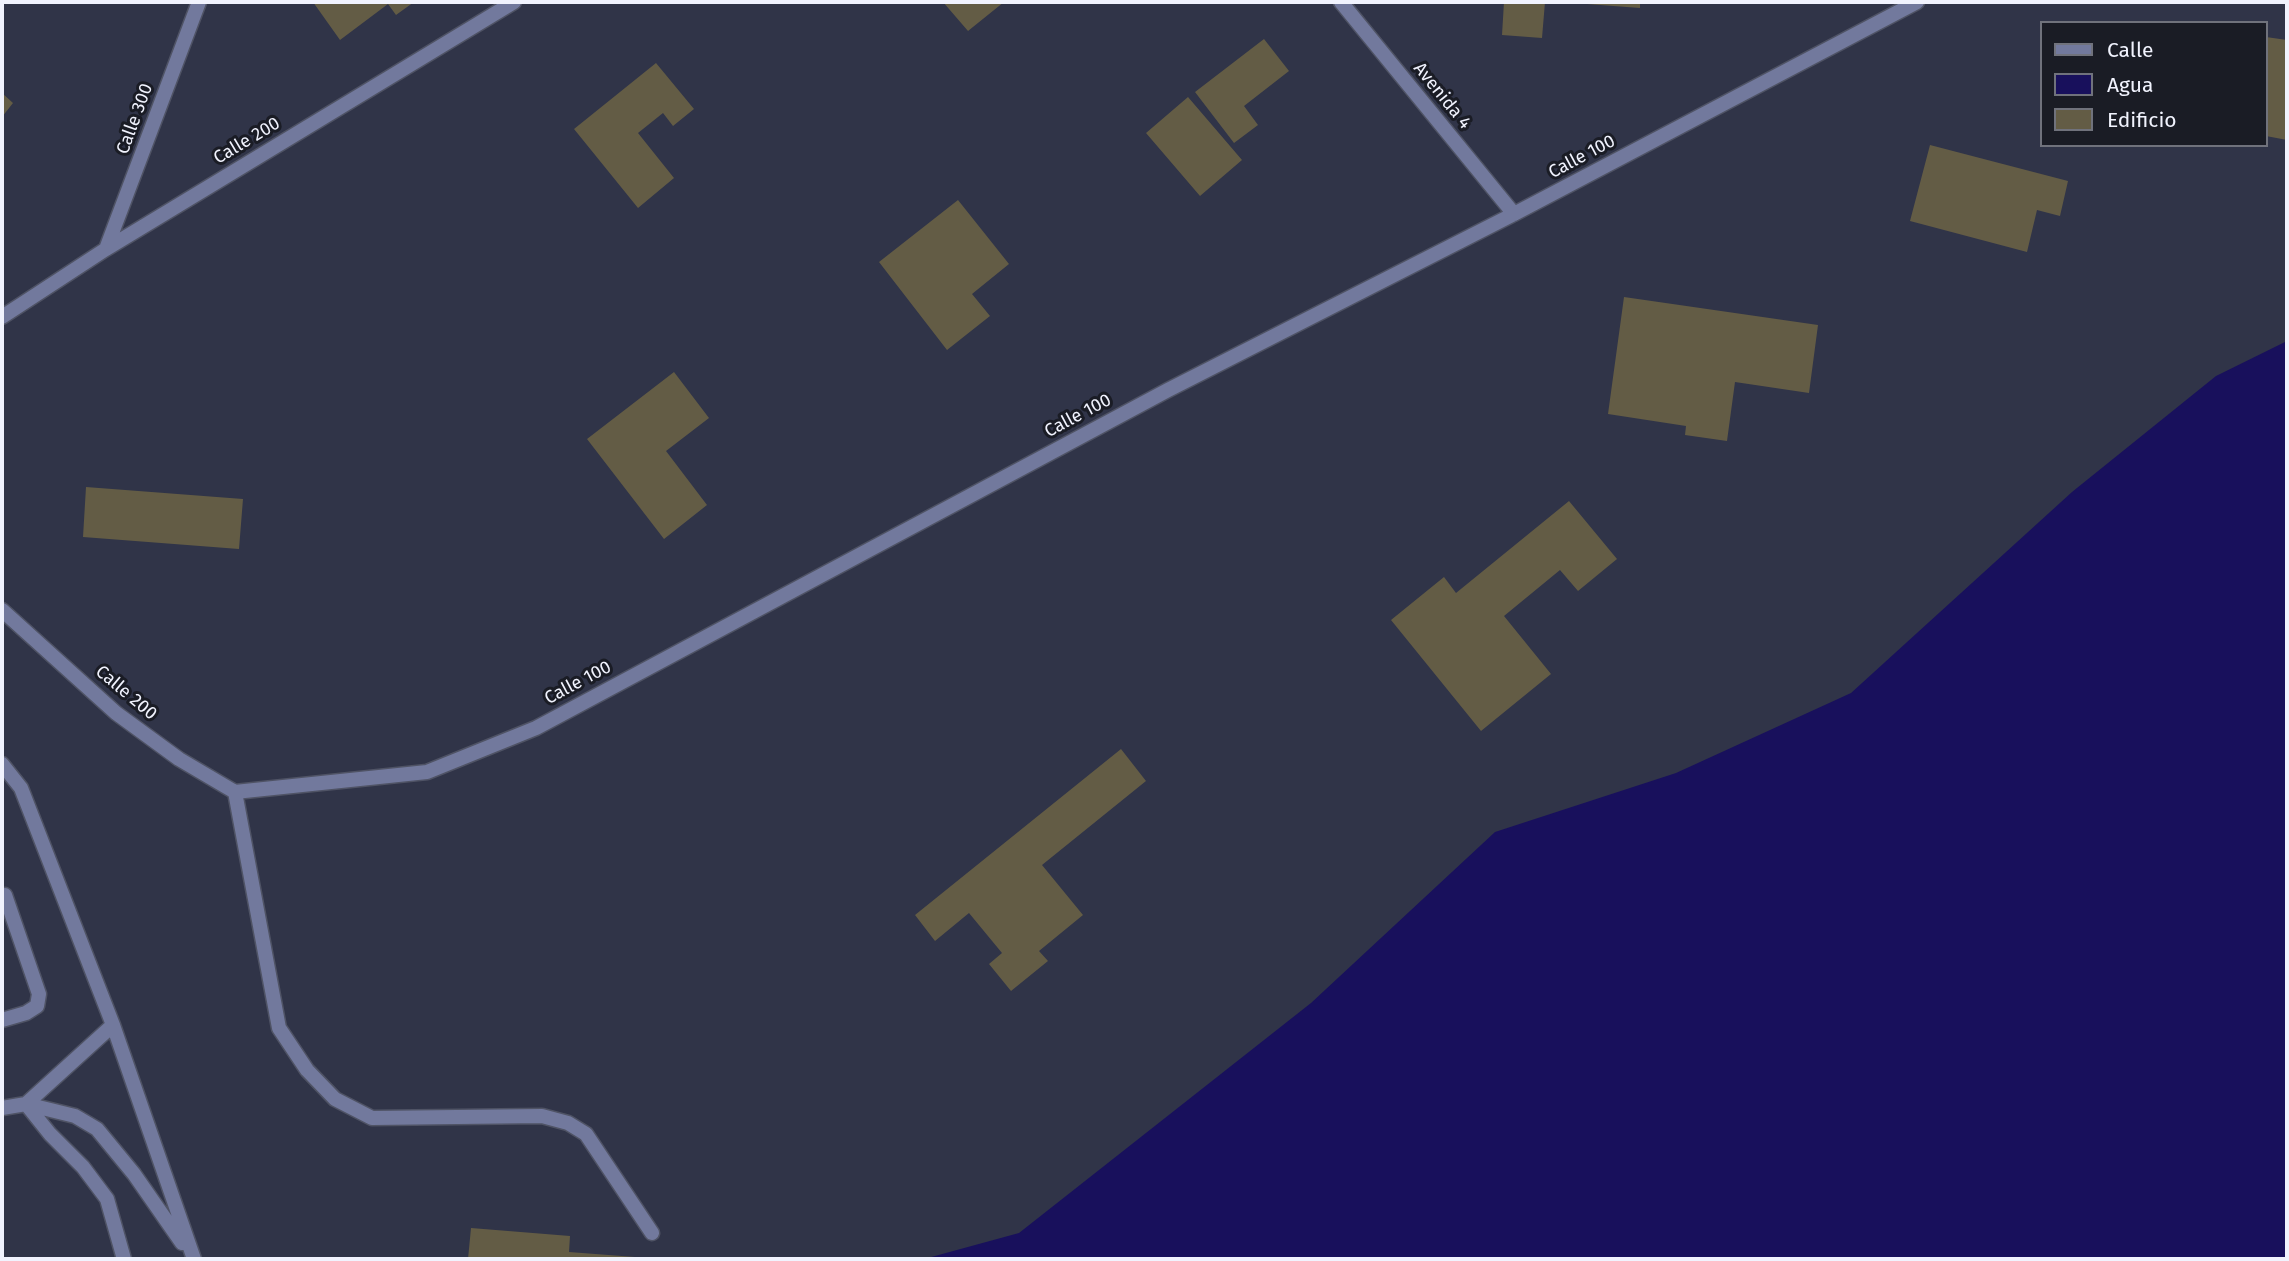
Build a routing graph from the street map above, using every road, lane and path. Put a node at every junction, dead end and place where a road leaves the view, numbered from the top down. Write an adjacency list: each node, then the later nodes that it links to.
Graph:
1 (199, 2): 6 (street, Calle 300)
2 (514, 2): 6 (street, Calle 200)
3 (1341, 2): 5 (street, Avenida 4)
4 (1917, 2): 5 (street, Calle 100)
5 (1514, 214): 10 (street, Calle 100)
6 (106, 249): 7 (street, Calle 200)
7 (2, 317)
8 (2, 610): 10 (street, Calle 200)
9 (2, 764): 13 (street)
10 (234, 792): 16 (street)
11 (3, 894): 12 (street)
12 (2, 1020)
13 (113, 1025): 14 (street); 18 (street)
14 (26, 1104): 15 (street); 17 (street); 18 (street)
15 (2, 1108)
16 (652, 1233)
17 (124, 1259)
18 (193, 1259)

